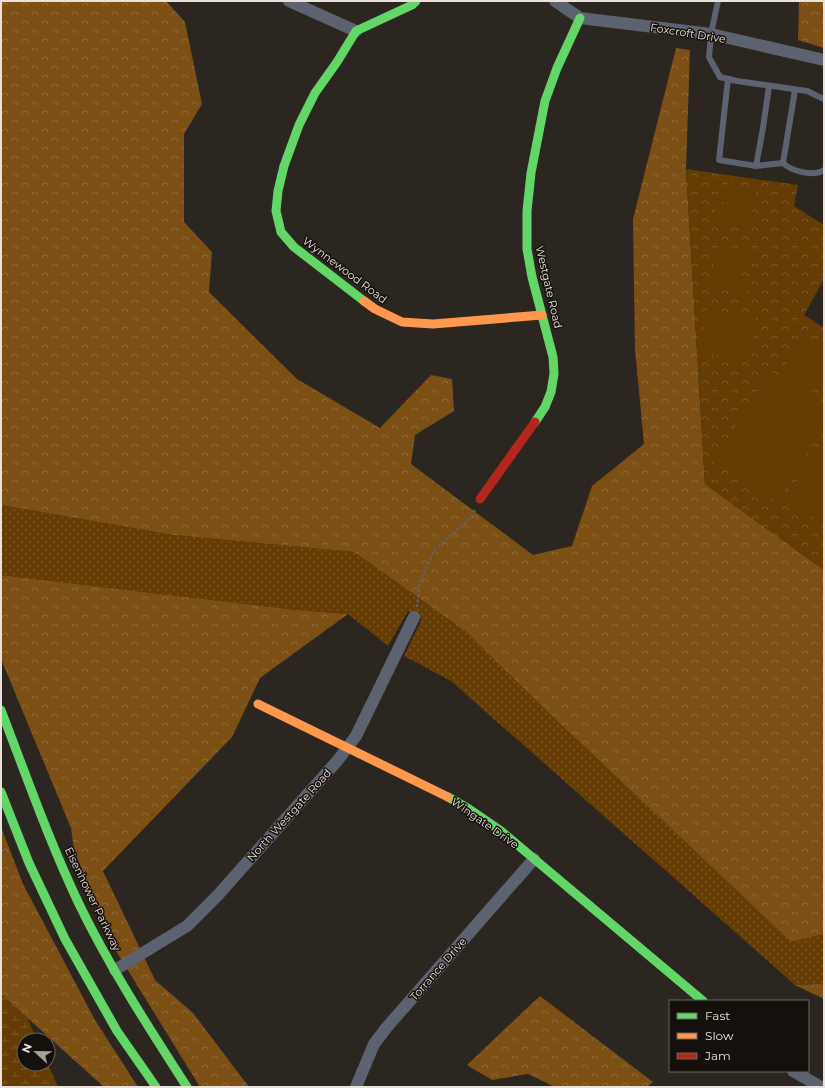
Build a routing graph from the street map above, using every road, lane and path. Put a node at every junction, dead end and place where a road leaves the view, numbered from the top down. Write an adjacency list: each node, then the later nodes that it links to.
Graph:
1 (290, 1): 6 (street)
2 (416, 1): 6 (street)
3 (555, 1): 5 (street, Foxcroft Drive)
4 (718, 1): 7 (lane)
5 (580, 18): 7 (street, Foxcroft Drive); 16 (street, Westgate Road)
6 (356, 31): 16 (street, Wynnewood Road)
7 (711, 34): 8 (street, Foxcroft Drive); 9 (lane)
8 (824, 60)
9 (728, 79): 10 (lane); 14 (lane)
10 (769, 86): 11 (lane); 14 (lane)
11 (795, 90): 12 (lane); 13 (lane)
12 (824, 99)
13 (783, 163): 14 (lane); 15 (lane)
14 (756, 166)
15 (824, 170)
16 (542, 315): 17 (street, Westgate Road)
17 (480, 500): 18 (path)
18 (414, 618): 21 (street, North Westgate Road)
19 (258, 704): 21 (street, Wingate Drive)
20 (1, 710): 24 (street, Eisenhower Parkway)
21 (348, 747): 23 (street, Wingate Drive); 24 (street, North Westgate Road)
22 (1, 792): 27 (street)
23 (534, 859): 25 (street, Wingate Drive); 29 (street, Torrance Drive)
24 (115, 970): 28 (street, Eisenhower Parkway)
25 (702, 1000)
26 (796, 1072): 30 (street)
27 (156, 1087)
28 (187, 1087)
29 (356, 1087)
30 (821, 1087)

